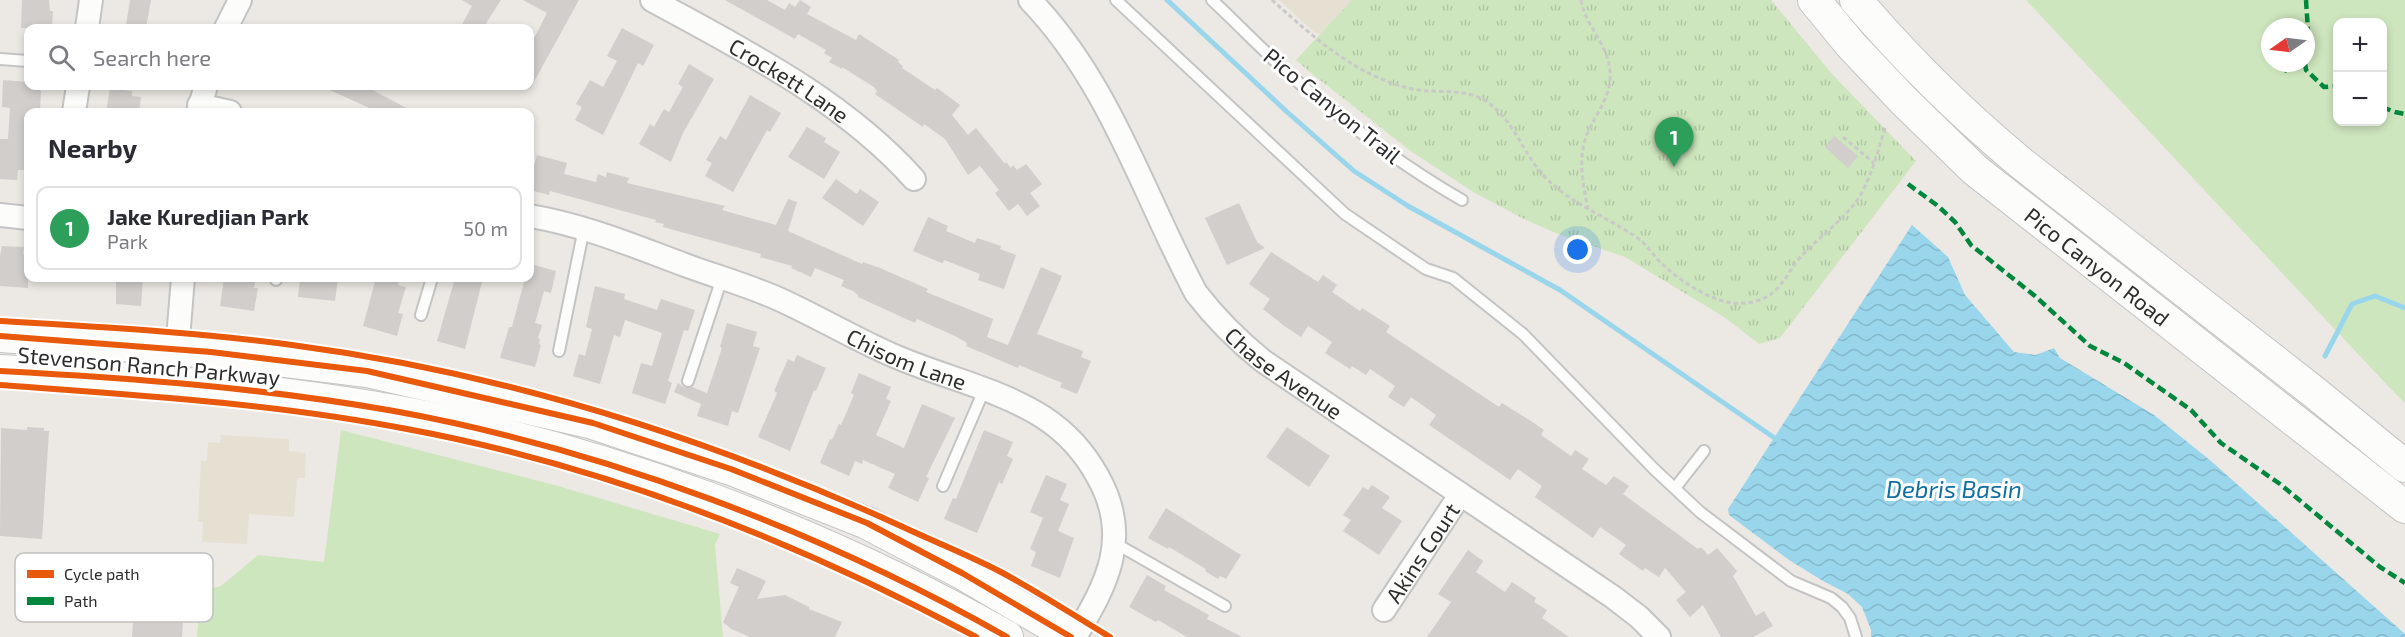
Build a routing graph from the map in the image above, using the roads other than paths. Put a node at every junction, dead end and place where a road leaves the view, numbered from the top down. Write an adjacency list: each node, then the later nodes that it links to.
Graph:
1 (91, 0): 9 (street)
2 (240, 0): 10 (street)
3 (652, 0): 17 (street, Crockett Lane)
4 (1030, 0): 38 (street, Chase Avenue)
5 (1116, 0): 37 (lane)
6 (1212, 0): 18 (lane, Pico Canyon Trail)
7 (1814, 0): 39 (main road, Pico Canyon Road)
8 (1856, 0): 35 (main road, Pico Canyon Road)
9 (88, 24)
10 (228, 24)
11 (0, 59): 12 (lane)
12 (24, 61)
13 (77, 90): 15 (street)
14 (201, 101): 16 (street)
15 (75, 108)
16 (219, 108)
17 (914, 179)
18 (1462, 200)
19 (0, 216): 21 (street)
20 (534, 217): 22 (street, Chisom Lane)
21 (24, 218)
22 (584, 228): 23 (street, Chisom Lane); 29 (lane)
23 (722, 278): 31 (lane); 33 (street, Chisom Lane)
24 (183, 282): 28 (street)
25 (431, 282): 26 (lane)
26 (421, 315)
27 (0, 336): 28 (main road, Stevenson Ranch Parkway)
28 (177, 349): 32 (street); 44 (main road, Stevenson Ranch Parkway)
29 (559, 351)
30 (0, 371): 32 (main road, Stevenson Ranch Parkway)
31 (688, 381)
32 (175, 382): 43 (main road, Stevenson Ranch Parkway)
33 (984, 390): 36 (lane); 40 (street, Chisom Lane)
34 (1704, 451): 37 (lane)
35 (2405, 466)
36 (943, 486)
37 (1675, 488): 46 (lane)
38 (1460, 495): 42 (street, Akins Court); 45 (street, Chase Avenue)
39 (2405, 507)
40 (1113, 542): 41 (lane); 44 (street, Chisom Lane)
41 (1225, 606)
42 (1384, 610)
43 (1007, 637)
44 (1073, 637)
45 (1659, 637)
46 (1856, 637)

